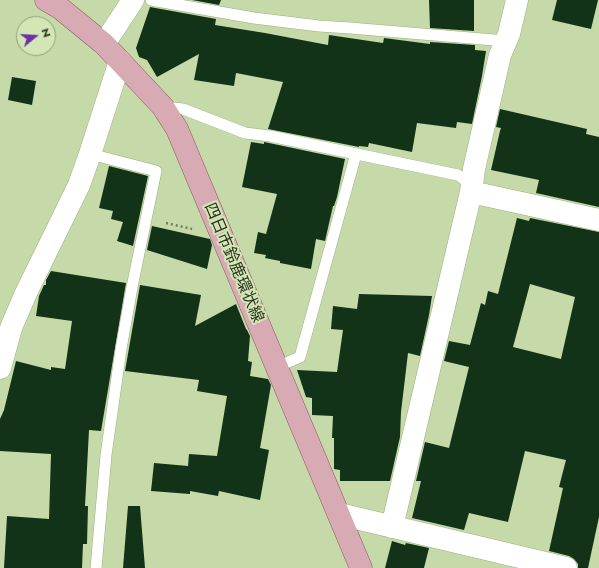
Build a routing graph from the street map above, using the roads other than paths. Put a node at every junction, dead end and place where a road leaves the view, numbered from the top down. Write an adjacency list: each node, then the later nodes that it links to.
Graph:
1 (46, 0): 6 (main road, 四日市鈴鹿環状線)
2 (133, 0): 6 (street)
3 (151, 0): 5 (lane)
4 (517, 0): 5 (street)
5 (506, 41): 11 (street)
6 (104, 44): 7 (main road, 四日市鈴鹿環状線)
7 (120, 61): 8 (main road, 四日市鈴鹿環状線); 9 (street)
8 (163, 107): 10 (lane); 13 (main road, 四日市鈴鹿環状線)
9 (90, 154): 14 (street); 17 (lane)
10 (356, 154): 11 (lane); 13 (lane)
11 (471, 189): 12 (street); 16 (street)
12 (599, 220)
13 (277, 367): 15 (main road, 四日市鈴鹿環状線)
14 (0, 368)
15 (339, 514): 16 (street); 18 (main road, 四日市鈴鹿環状線)
16 (392, 526): 19 (street)
17 (96, 568)
18 (360, 568)
19 (566, 568)

